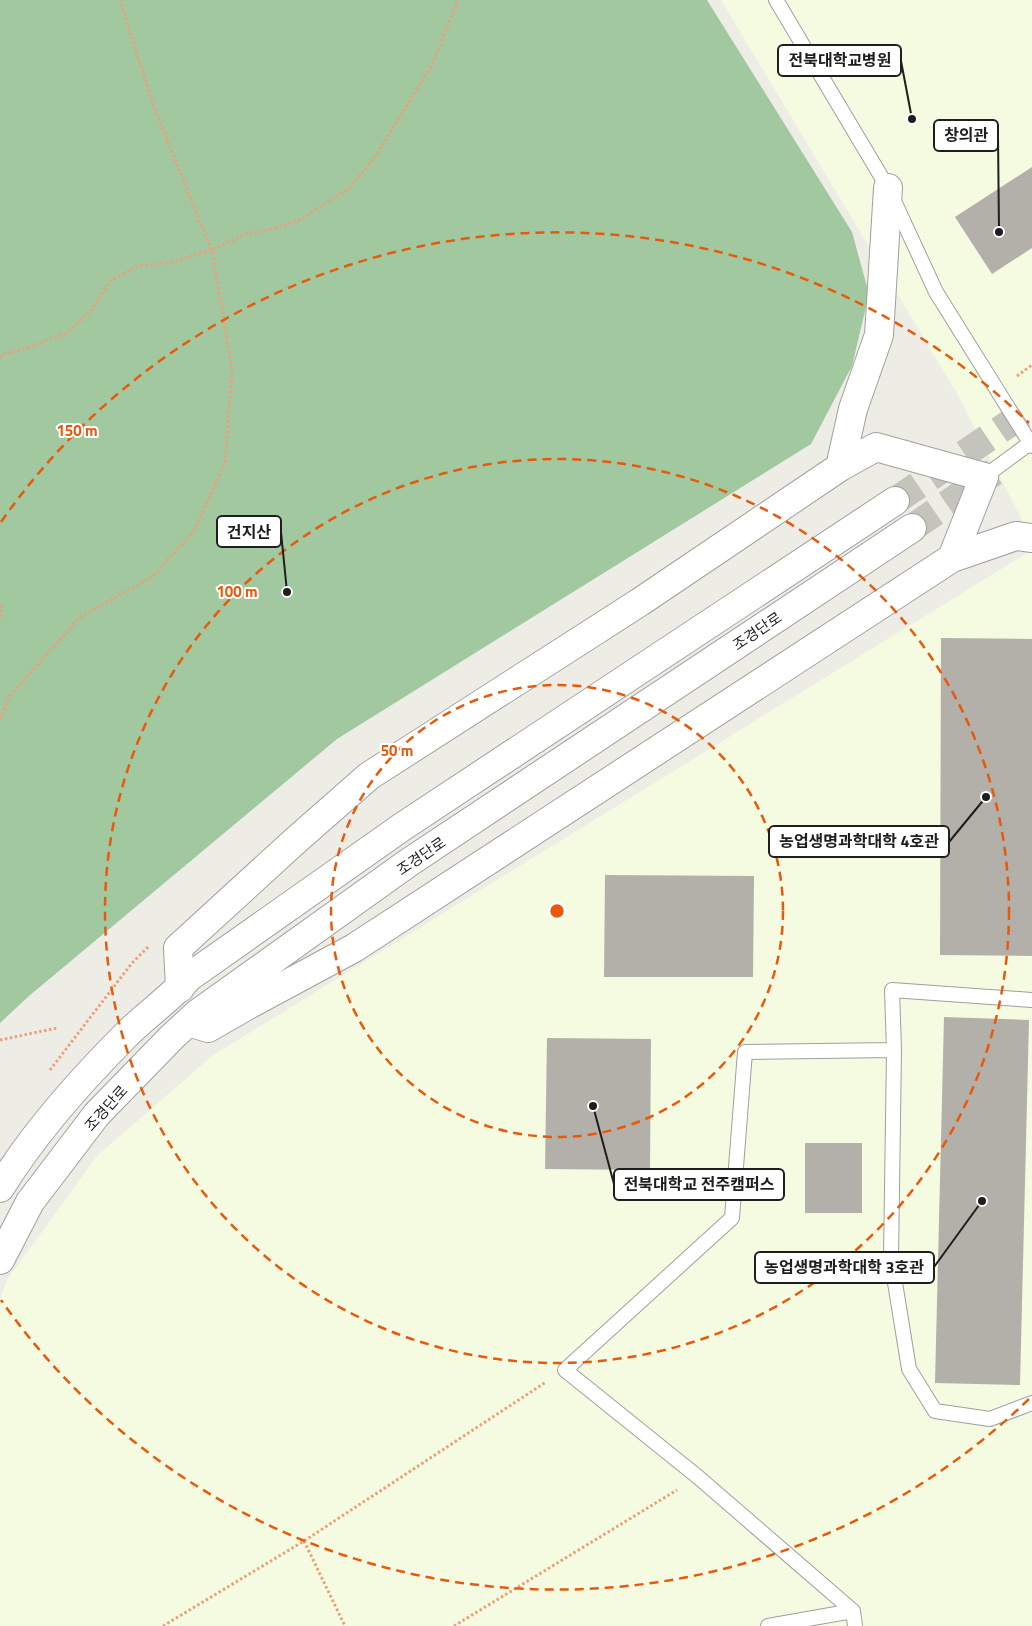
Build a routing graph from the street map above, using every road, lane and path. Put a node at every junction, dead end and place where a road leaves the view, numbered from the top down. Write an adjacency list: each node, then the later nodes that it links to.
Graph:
1 (120, 0): 5 (path)
2 (458, 0): 5 (path)
3 (776, 0): 4 (lane)
4 (888, 188): 9 (lane); 10 (street)
5 (212, 249): 6 (path); 18 (path)
6 (0, 358)
7 (1032, 365): 8 (path)
8 (1017, 376)
9 (1031, 445): 11 (lane)
10 (840, 467): 11 (street); 19 (street)
11 (984, 477): 15 (street)
12 (895, 502): 19 (street)
13 (912, 528): 21 (street, 조경단로)
14 (1032, 538): 15 (street)
15 (952, 558): 21 (street)
16 (0, 605): 17 (path)
17 (0, 617)
18 (0, 720)
19 (180, 988): 25 (street)
20 (1032, 1000): 24 (lane)
21 (189, 1022): 26 (street, 조경단로)
22 (57, 1028): 23 (path)
23 (0, 1040)
24 (894, 1050): 27 (lane); 28 (lane)
25 (0, 1188)
26 (0, 1260)
27 (565, 1370): 29 (lane); 30 (path)
28 (1032, 1403)
29 (698, 1477): 31 (lane); 34 (path)
30 (304, 1541): 32 (path); 33 (path)
31 (853, 1611): 35 (lane); 36 (lane)
32 (163, 1626)
33 (345, 1626)
34 (454, 1626)
35 (768, 1626)
36 (855, 1626)

